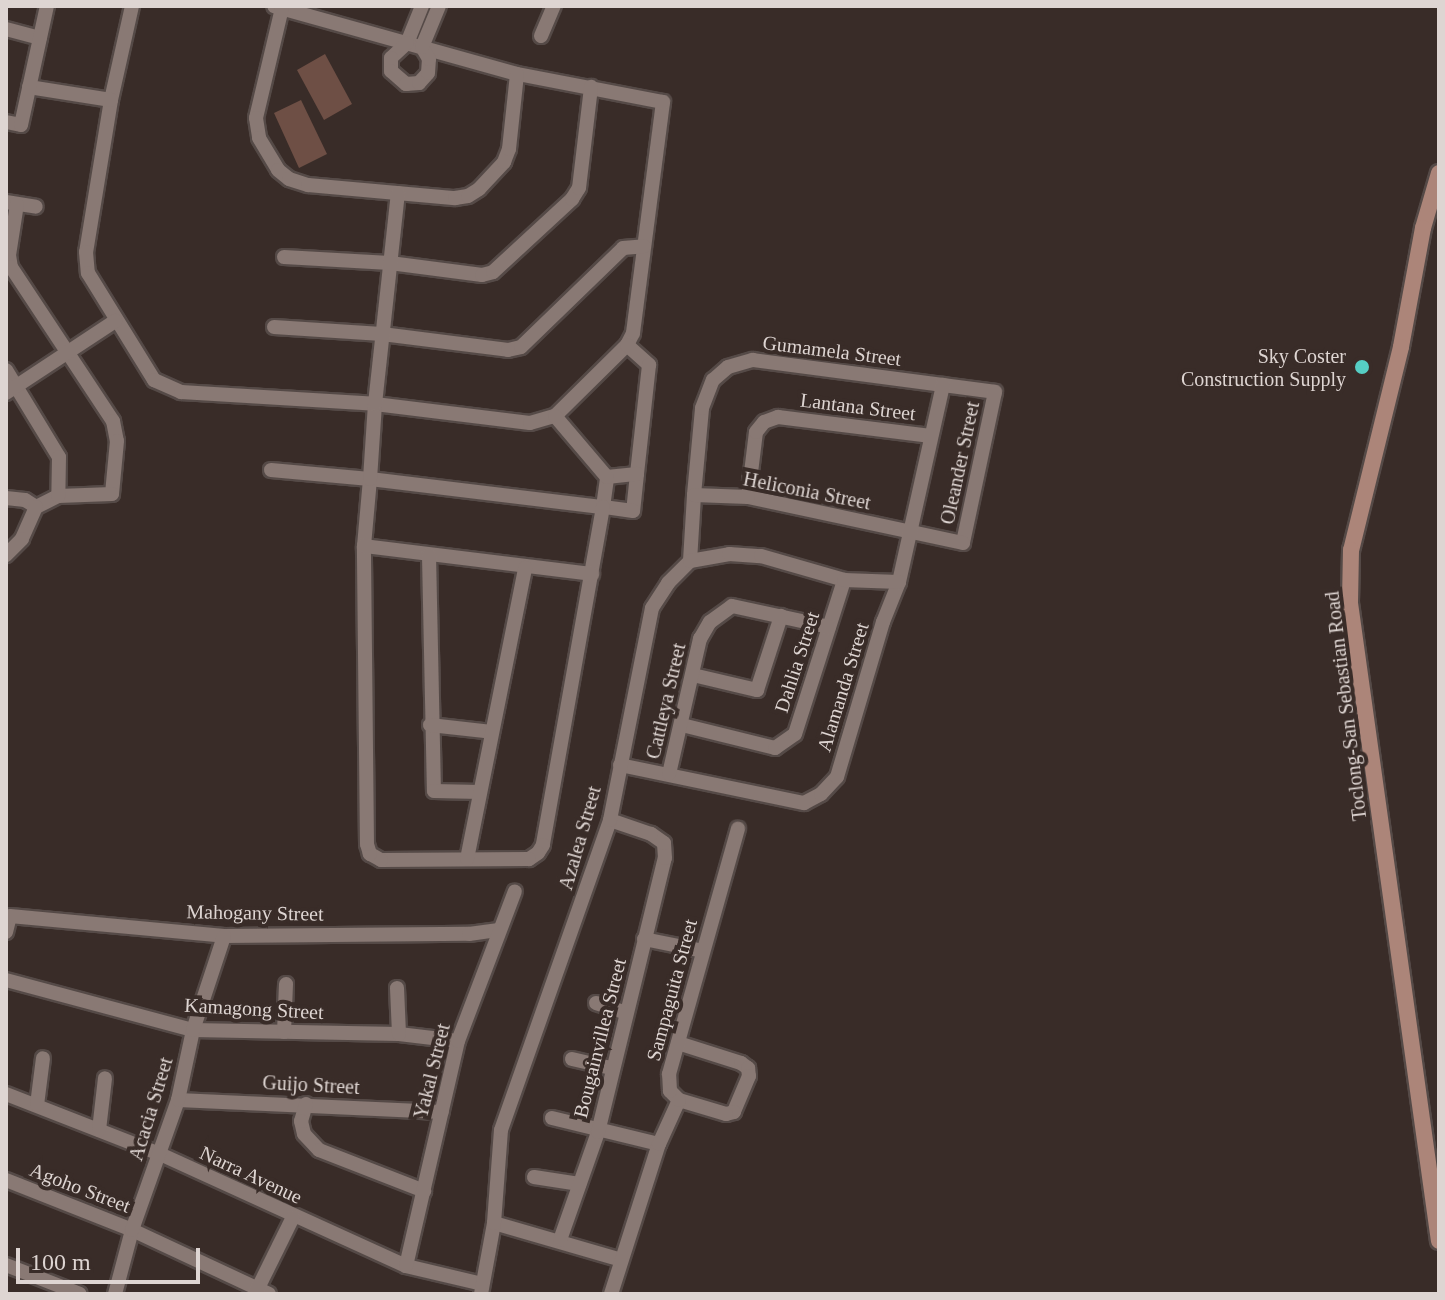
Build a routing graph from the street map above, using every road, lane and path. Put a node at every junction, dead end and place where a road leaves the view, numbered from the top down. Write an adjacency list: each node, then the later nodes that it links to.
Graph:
1 (47, 6): 9 (street)
2 (132, 6): 15 (street)
3 (422, 6): 10 (street)
4 (439, 6): 11 (street)
5 (554, 6): 8 (street)
6 (278, 7): 10 (street); 18 (street)
7 (6, 29): 9 (street)
8 (541, 36)
9 (40, 38): 13 (street)
10 (407, 43): 11 (street); 11 (street)
11 (422, 47): 12 (street)
12 (517, 74): 14 (street); 18 (street)
13 (29, 87): 15 (street); 16 (street)
14 (591, 87): 21 (street); 23 (street)
15 (111, 100): 25 (street)
16 (6, 122)
17 (1439, 173): 98 (main road, Toclong-San Sebastian Road)
18 (398, 193): 23 (street)
19 (11, 203): 20 (street); 24 (street)
20 (36, 207)
21 (644, 246): 27 (street); 28 (street)
22 (284, 257): 23 (street)
23 (390, 263): 27 (street)
24 (8, 266): 29 (street)
25 (115, 321): 29 (street); 33 (street)
26 (274, 327): 27 (street)
27 (382, 334): 33 (street)
28 (627, 345): 34 (street); 37 (street)
29 (66, 353): 32 (street); 41 (street)
30 (6, 370): 32 (street)
31 (943, 385): 35 (street, Alamanda Street); 40 (street, Gumamela Street); 46 (street, Oleander Street)
32 (11, 390): 41 (street)
33 (375, 404): 34 (street); 39 (street)
34 (555, 416): 38 (street)
35 (931, 436): 42 (street, Lantana Street); 46 (street, Alamanda Street)
36 (271, 470): 39 (street)
37 (637, 474): 38 (street); 45 (street)
38 (607, 477): 45 (street)
39 (370, 479): 45 (street); 47 (street)
40 (694, 495): 42 (street, Heliconia Street); 50 (street, Gumamela Street)
41 (58, 496): 44 (street)
42 (748, 497): 46 (street, Heliconia Street)
43 (6, 498): 44 (street)
44 (36, 507): 48 (street)
45 (603, 507): 52 (street)
46 (912, 533): 54 (street, Alamanda Street)
47 (364, 546): 49 (street); 66 (street)
48 (6, 555)
49 (429, 555): 51 (street); 58 (street)
50 (690, 561): 53 (street); 61 (street, Azalea Street)
51 (525, 568): 52 (street); 60 (street)
52 (592, 574): 66 (street)
53 (844, 580): 54 (street); 56 (street, Dahlia Street)
54 (899, 582): 62 (street, Alamanda Street)
55 (781, 616): 56 (street, Cattleya Street); 57 (street, Cattleya Street); 57 (street)
56 (829, 627): 59 (street, Dahlia Street)
57 (693, 675): 59 (street, Cattleya Street)
58 (430, 725): 60 (street); 63 (street)
59 (682, 725): 62 (street, Cattleya Street)
60 (492, 732): 63 (street)
61 (620, 765): 62 (street, Alamanda Street); 64 (street, Azalea Street)
62 (669, 774)
63 (480, 792): 66 (street)
64 (610, 820): 71 (street, Bougainvillea Street); 104 (street, Azalea Street)
65 (738, 828): 72 (street, Sampaguita Street)
66 (467, 859)
67 (515, 891): 68 (street, Yakal Street)
68 (499, 930): 70 (street, Mahogany Street); 81 (street, Yakal Street)
69 (6, 932): 70 (street, Mahogany Street)
70 (224, 936): 78 (street, Acacia Street)
71 (644, 939): 72 (street); 77 (street, Bougainvillea Street)
72 (703, 951): 82 (street, Sampaguita Street)
73 (6, 980): 78 (street, Kamagong Street)
74 (286, 984): 79 (street)
75 (397, 988): 80 (street)
76 (596, 1003): 77 (street)
77 (626, 1013): 85 (street, Bougainvillea Street)
78 (193, 1030): 79 (street, Kamagong Street); 88 (street, Acacia Street)
79 (284, 1032): 80 (street, Kamagong Street)
80 (399, 1034): 81 (street, Kamagong Street)
81 (458, 1041): 92 (street, Yakal Street)
82 (678, 1043): 89 (street, Sampaguita Street); 89 (street)
83 (43, 1058): 91 (street)
84 (572, 1059): 85 (street)
85 (611, 1068): 95 (street, Bougainvillea Street)
86 (105, 1078): 94 (street)
87 (6, 1094): 91 (street, Narra Avenue)
88 (178, 1100): 90 (street, Guijo Street); 97 (street, Acacia Street)
89 (679, 1100): 96 (street)
90 (306, 1104): 92 (street, Guijo Street); 102 (street)
91 (37, 1105): 94 (street, Narra Avenue)
92 (442, 1112): 102 (street, Yakal Street)
93 (552, 1118): 95 (street)
94 (99, 1130): 97 (street, Narra Avenue)
95 (598, 1132): 96 (street); 101 (street, Bougainvillea Street)
96 (659, 1144): 108 (street)
97 (160, 1154): 103 (street, Narra Avenue); 105 (street, Acacia Street)
98 (1433, 1168): 107 (main road, Toclong-San Sebastian Road)
99 (534, 1177): 101 (street)
100 (6, 1180): 105 (street, Agoho Street)
101 (579, 1184): 106 (street, Bougainvillea Street)
102 (424, 1191): 110 (street, Yakal Street)
103 (293, 1217): 110 (street, Narra Avenue); 112 (street)
104 (494, 1223): 106 (street); 111 (street, Azalea Street)
105 (132, 1230): 112 (street, Agoho Street); 114 (street, Acacia Street)
106 (560, 1240): 108 (street)
107 (1439, 1241)
108 (621, 1260): 115 (street)
109 (6, 1265): 113 (street)
110 (406, 1266): 111 (street, Narra Avenue)
111 (482, 1289)
112 (261, 1292)
113 (80, 1294)
114 (115, 1294)
115 (611, 1294)

